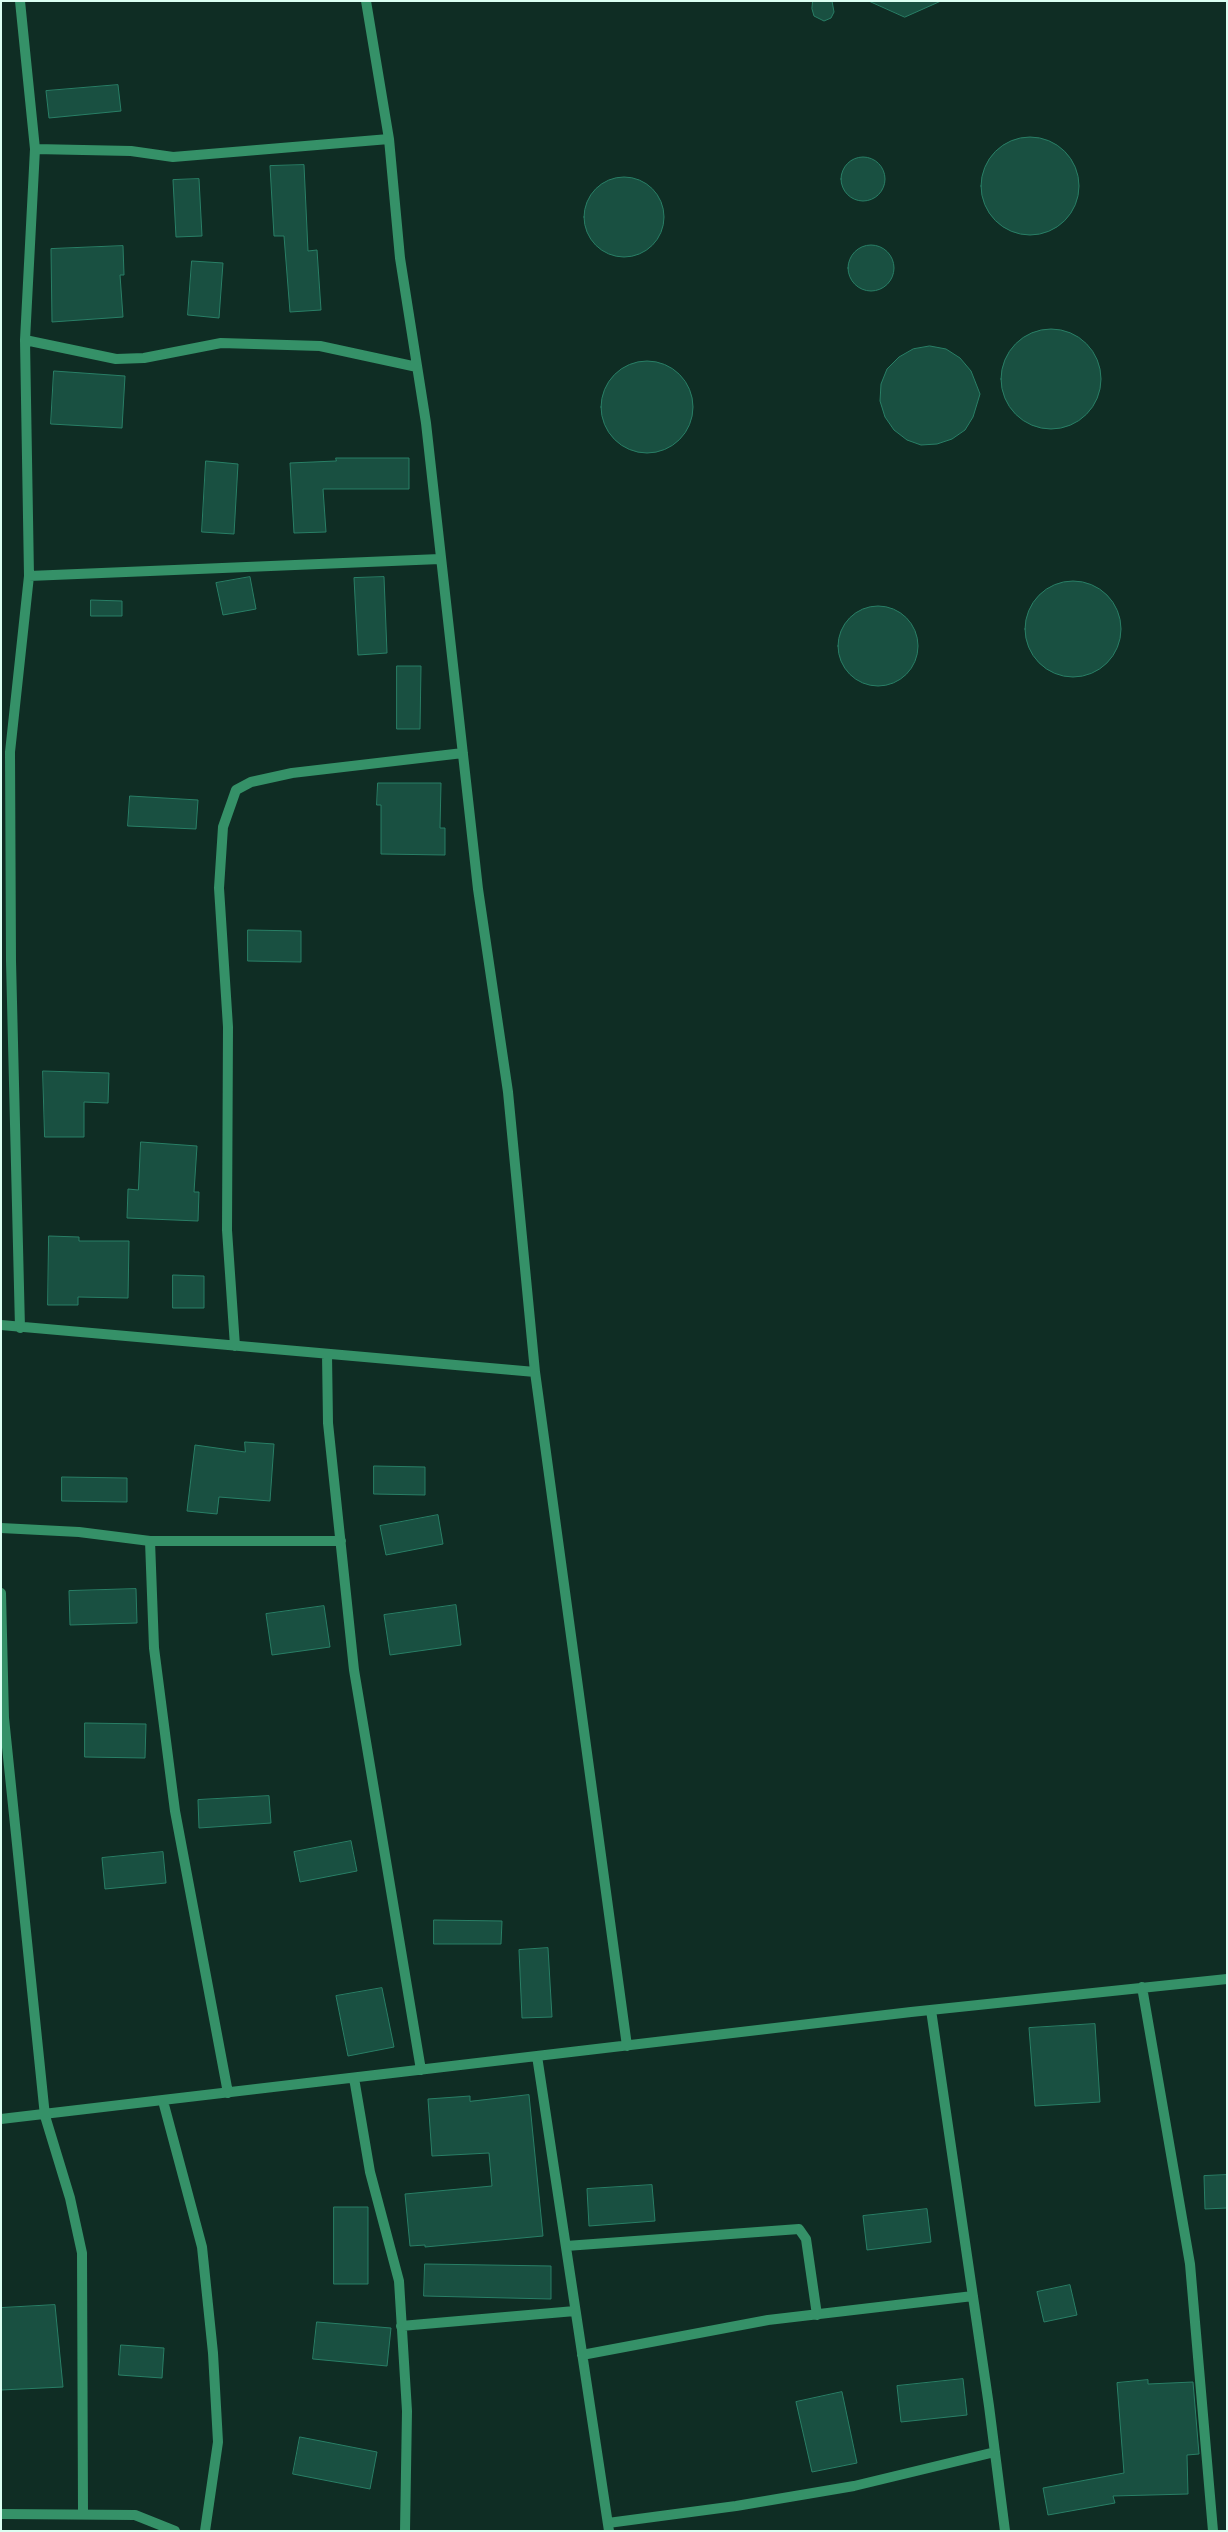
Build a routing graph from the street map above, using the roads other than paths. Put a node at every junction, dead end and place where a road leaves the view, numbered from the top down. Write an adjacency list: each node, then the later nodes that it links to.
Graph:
1 (20, 1): 4 (street)
2 (366, 1): 3 (street)
3 (389, 139): 4 (street); 6 (street)
4 (35, 149): 5 (street)
5 (25, 340): 6 (street); 8 (street)
6 (417, 367): 7 (street)
7 (440, 559): 8 (street); 9 (street)
8 (29, 576): 11 (street)
9 (463, 753): 12 (street); 14 (street)
10 (1, 1325): 11 (street)
11 (20, 1328): 12 (street)
12 (235, 1346): 13 (street)
13 (327, 1354): 14 (street); 17 (street)
14 (535, 1372): 22 (street)
15 (1, 1528): 16 (street)
16 (150, 1541): 17 (street); 26 (street)
17 (341, 1541): 24 (street)
18 (1, 1593): 28 (street)
19 (1227, 1978): 20 (street)
20 (1142, 1987): 21 (street); 44 (street)
21 (931, 2010): 22 (street); 31 (street)
22 (627, 2046): 23 (street)
23 (537, 2056): 24 (street); 30 (street)
24 (421, 2070): 25 (street)
25 (354, 2078): 26 (street); 34 (street)
26 (228, 2093): 27 (street)
27 (163, 2101): 28 (street); 41 (street)
28 (45, 2116): 29 (street); 37 (street)
29 (1, 2120)
30 (566, 2246): 32 (street); 33 (street)
31 (973, 2296): 33 (street); 36 (street)
32 (575, 2311): 34 (street); 35 (street)
33 (817, 2315): 35 (street)
34 (401, 2326): 42 (street)
35 (582, 2355): 39 (street)
36 (995, 2452): 39 (street); 43 (street)
37 (83, 2513): 38 (street); 40 (street)
38 (1, 2514)
39 (609, 2527)
40 (175, 2531)
41 (206, 2531)
42 (405, 2531)
43 (1005, 2531)
44 (1214, 2531)

